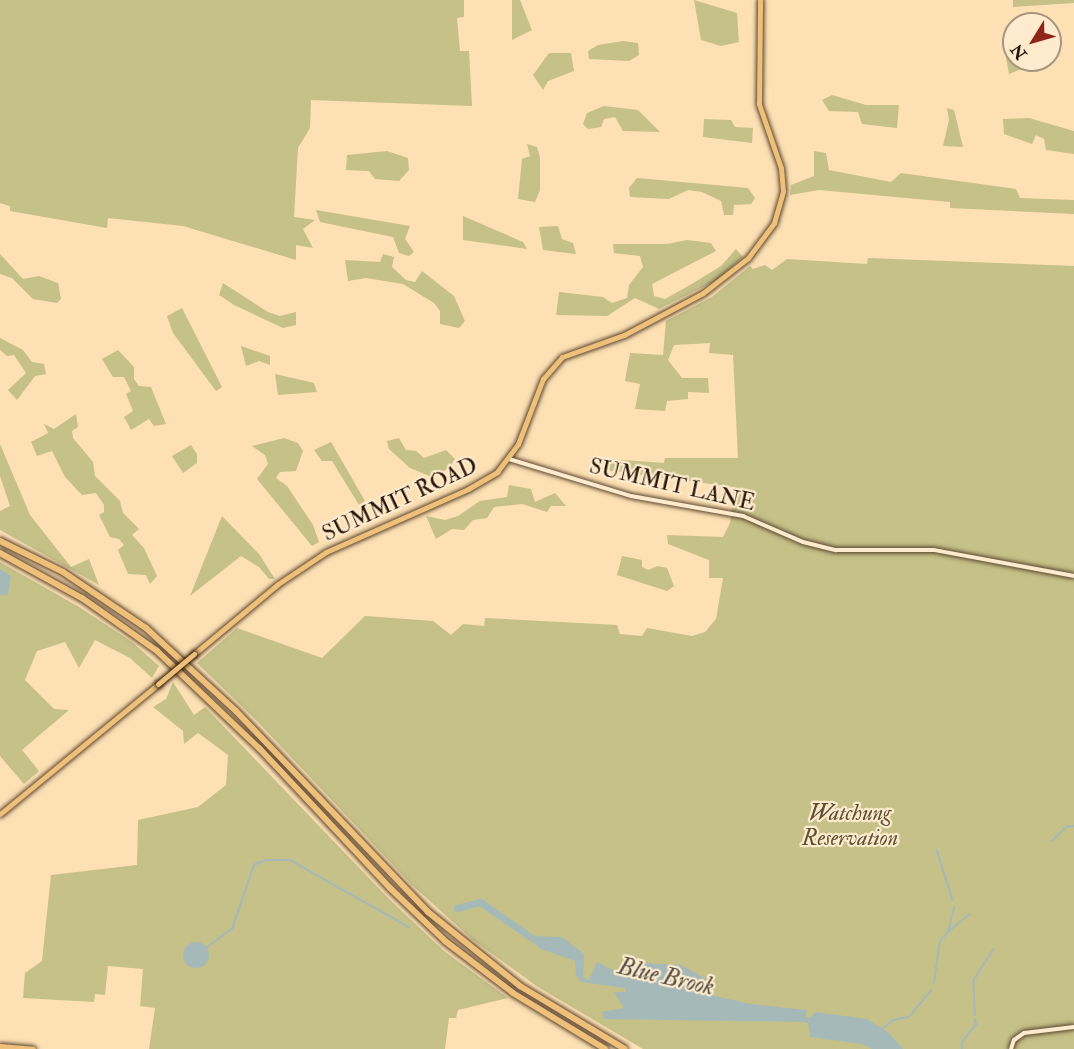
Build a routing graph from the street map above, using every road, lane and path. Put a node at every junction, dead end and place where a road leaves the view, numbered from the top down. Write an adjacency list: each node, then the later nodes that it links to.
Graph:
1 (760, 0): 2 (main road, SUMMIT ROAD)
2 (509, 459): 5 (street, SUMMIT LANE); 6 (main road, SUMMIT ROAD, bridge)
3 (0, 541): 11 (highway)
4 (0, 553): 10 (highway)
5 (1074, 576)
6 (0, 814)
7 (1074, 1027): 12 (street)
8 (0, 1046): 9 (main road)
9 (33, 1049)
10 (605, 1049)
11 (625, 1049)
12 (1011, 1049)

